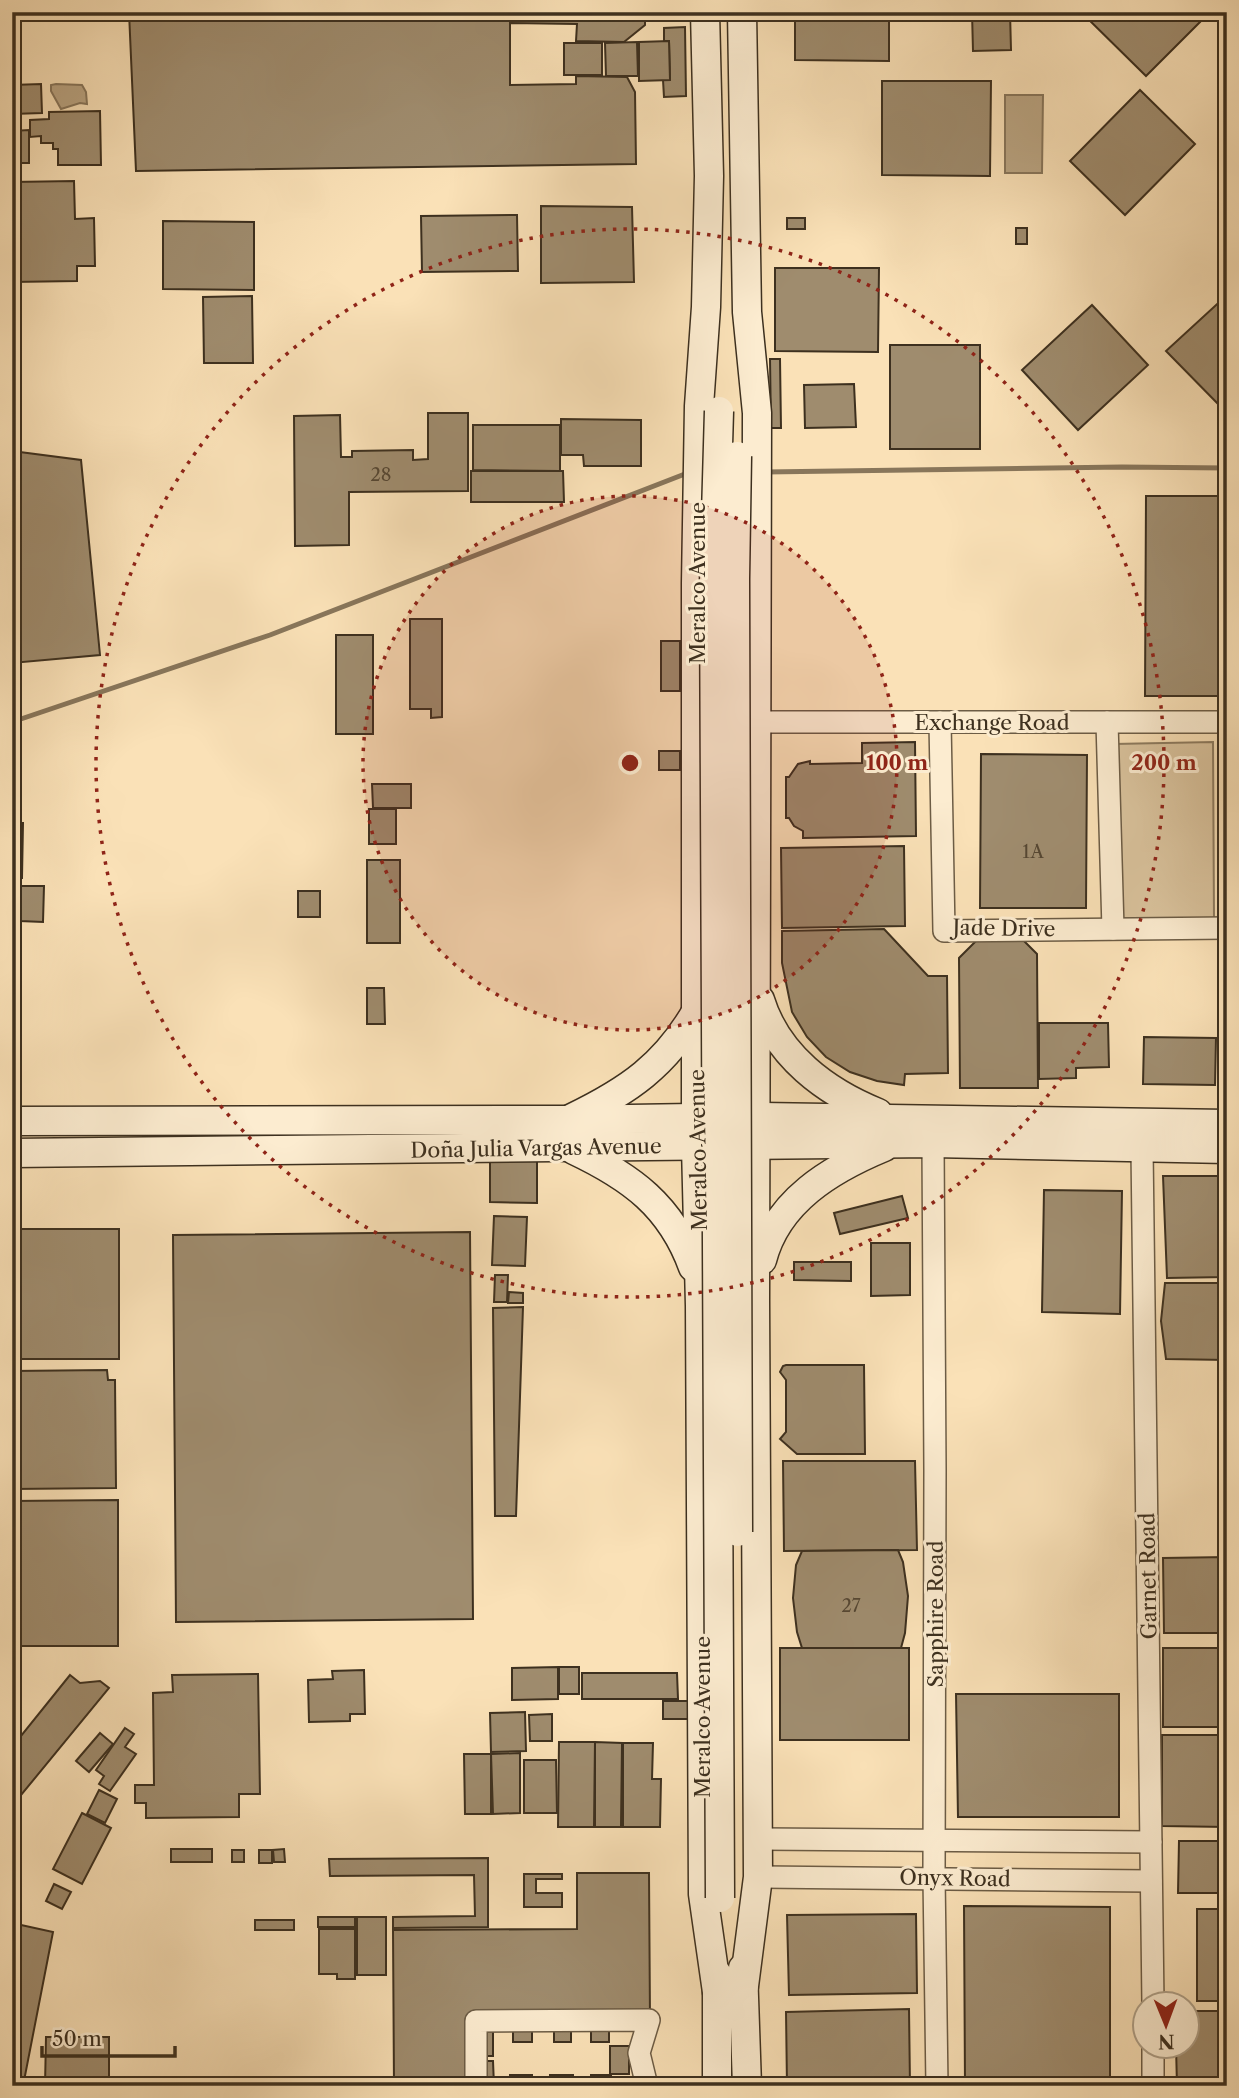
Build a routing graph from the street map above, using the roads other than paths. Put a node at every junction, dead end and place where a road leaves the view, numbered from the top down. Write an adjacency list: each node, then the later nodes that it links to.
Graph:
1 (705, 12): 3 (main road, Meralco Avenue)
2 (742, 12): 4 (main road, Meralco Avenue)
3 (706, 307): 5 (main road, Meralco Avenue); 10 (main road, Meralco Avenue)
4 (747, 312): 5 (main road, Meralco Avenue); 6 (main road, Meralco Avenue)
5 (728, 411): 34 (main road, Meralco Avenue, bridge)
6 (757, 722): 7 (street, Exchange Road); 11 (main road, Meralco Avenue)
7 (940, 722): 8 (street, Exchange Road); 13 (street, Jade Drive)
8 (1107, 722): 9 (street, Exchange Road); 13 (street)
9 (1227, 722)
10 (696, 916): 11 (main road); 15 (main road, Meralco Avenue)
11 (757, 917): 14 (main road, Meralco Avenue)
12 (1227, 928): 13 (street, Jade Drive)
13 (1113, 929)
14 (757, 992): 19 (main road, Meralco Avenue); 20 (main road)
15 (697, 1004): 16 (main road, Meralco Avenue); 21 (main road)
16 (708, 1118): 19 (main road, Doña Julia Vargas Avenue); 21 (main road, Doña Julia Vargas Avenue); 23 (main road, Meralco Avenue)
17 (12, 1121): 21 (main road, Doña Julia Vargas Avenue)
18 (1227, 1124): 20 (main road, Doña Julia Vargas Avenue)
19 (756, 1130): 20 (main road, Doña Julia Vargas Avenue); 23 (main road, Doña Julia Vargas Avenue); 27 (main road, Meralco Avenue)
20 (893, 1132): 22 (main road, Doña Julia Vargas Avenue); 27 (main road)
21 (567, 1134): 23 (main road, Doña Julia Vargas Avenue); 26 (main road, Doña Julia Vargas Avenue); 28 (main road)
22 (933, 1143): 24 (main road, Doña Julia Vargas Avenue); 30 (street, Sapphire Road)
23 (708, 1146): 28 (main road, Meralco Avenue)
24 (1142, 1149): 25 (main road, Doña Julia Vargas Avenue); 31 (street, Garnet Road)
25 (1227, 1149)
26 (12, 1153)
27 (755, 1293): 28 (main road); 29 (main road, Meralco Avenue)
28 (700, 1298): 35 (main road, Meralco Avenue)
29 (758, 1839): 30 (street, Onyx Road); 34 (main road, Meralco Avenue)
30 (935, 1840): 31 (street, Onyx Road); 32 (street, Sapphire Road)
31 (1151, 1842): 33 (street, Garnet Road)
32 (934, 1877): 33 (street, Onyx Road); 34 (street, Onyx Road); 42 (street, Sapphire Road)
33 (1151, 1881): 36 (street, Garnet Road)
34 (739, 1890): 35 (main road, Meralco Avenue)
35 (730, 1989): 40 (main road, Meralco Avenue); 41 (main road, Meralco Avenue)
36 (1153, 1990)
37 (1153, 2060): 43 (street)
38 (476, 2086): 39 (street)
39 (647, 2086)
40 (717, 2086)
41 (747, 2086)
42 (937, 2086)
43 (1153, 2086)

